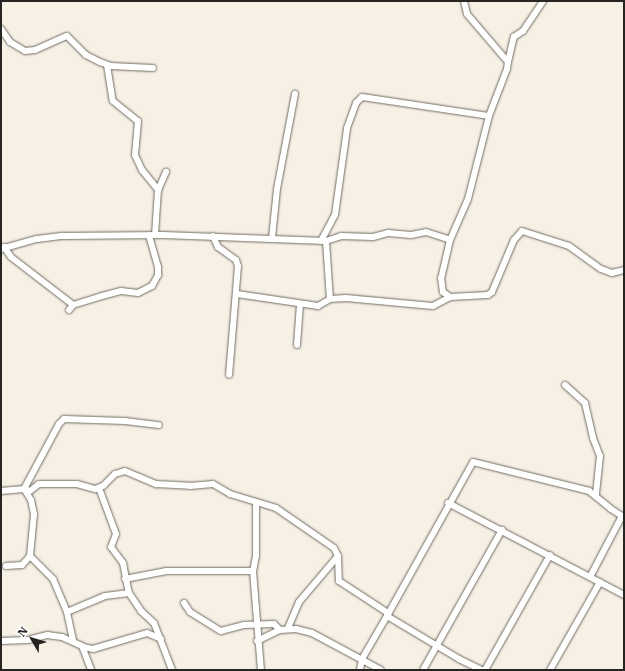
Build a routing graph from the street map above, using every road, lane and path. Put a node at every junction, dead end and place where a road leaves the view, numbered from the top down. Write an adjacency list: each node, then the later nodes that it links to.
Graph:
1 (464, 1): 4 (street)
2 (543, 1): 4 (street)
3 (1, 30): 5 (street)
4 (508, 62): 8 (street)
5 (107, 65): 6 (street); 10 (street)
6 (153, 68)
7 (295, 94): 13 (street)
8 (489, 116): 14 (street); 15 (street)
9 (166, 172): 10 (street)
10 (158, 190): 11 (street)
11 (152, 235): 12 (street); 16 (street); 16 (street)
12 (213, 236): 13 (street); 18 (street)
13 (272, 238): 15 (street)
14 (450, 240): 15 (street); 19 (street)
15 (324, 241): 20 (street)
16 (3, 248)
17 (624, 270): 19 (street)
18 (237, 294): 21 (street); 23 (street)
19 (450, 297): 20 (street)
20 (330, 299): 21 (street)
21 (300, 304): 22 (street)
22 (297, 345)
23 (229, 375)
24 (565, 385): 29 (street)
25 (159, 426): 27 (street)
26 (99, 488): 27 (street); 30 (street); 40 (street)
27 (24, 489): 28 (street); 34 (street)
28 (1, 491)
29 (596, 494): 31 (street); 32 (street)
30 (256, 502): 35 (street); 38 (street)
31 (448, 503): 33 (street); 46 (street)
32 (623, 516): 39 (street)
33 (502, 530): 36 (street); 54 (street)
34 (30, 556): 37 (street); 45 (street)
35 (338, 556): 46 (street); 48 (street)
36 (550, 556): 39 (street); 64 (street)
37 (6, 566)
38 (253, 571): 40 (street); 47 (street)
39 (590, 576): 41 (street)
40 (125, 579): 42 (street)
41 (600, 582): 43 (street); 65 (street)
42 (129, 593): 45 (street); 50 (street)
43 (624, 595)
44 (184, 603): 47 (street)
45 (67, 612): 52 (street)
46 (387, 614): 54 (street); 56 (street)
47 (258, 625): 49 (street); 53 (street)
48 (288, 628): 49 (street); 56 (street)
49 (280, 630): 53 (street)
50 (161, 639): 55 (street); 58 (street)
51 (1, 641): 52 (street)
52 (72, 641): 55 (street)
53 (258, 641): 59 (street)
54 (436, 646): 62 (street); 63 (street)
55 (83, 648): 57 (street)
56 (362, 659): 60 (street); 61 (street)
57 (91, 670)
58 (172, 670)
59 (261, 670)
60 (360, 670)
61 (381, 670)
62 (423, 670)
63 (482, 670)
64 (485, 670)
65 (550, 670)

